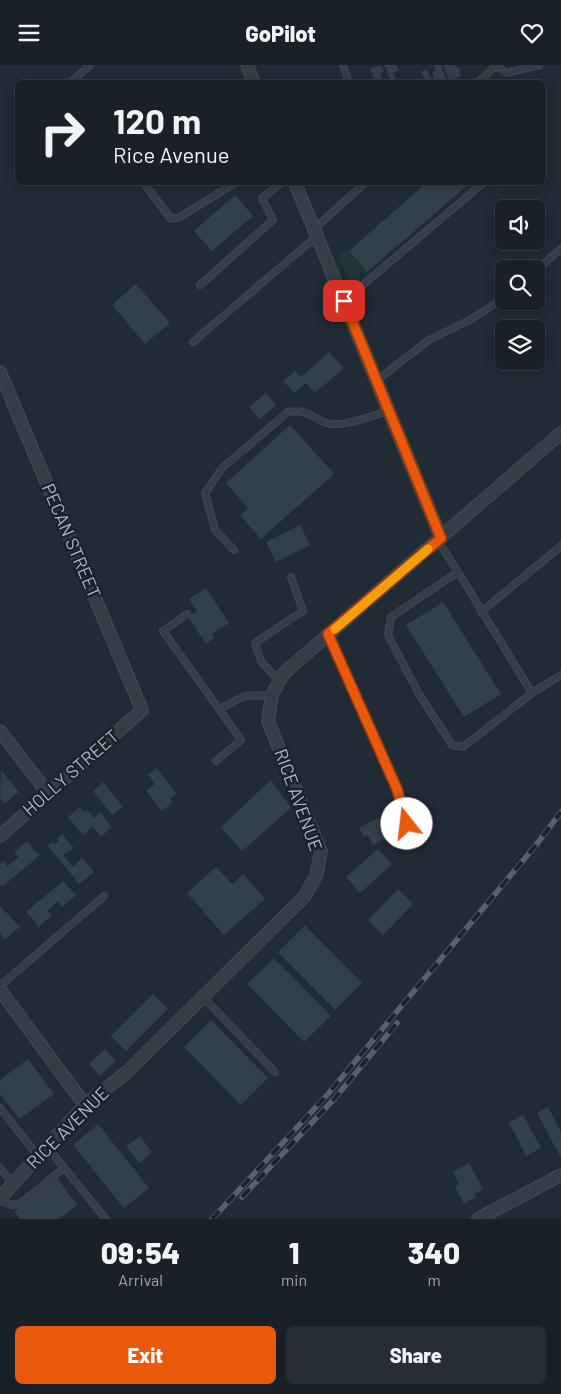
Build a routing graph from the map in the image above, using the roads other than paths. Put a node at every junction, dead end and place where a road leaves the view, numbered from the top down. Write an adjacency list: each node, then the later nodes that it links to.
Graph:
1 (90, 65): 6 (lane)
2 (247, 65): 7 (street)
3 (343, 65): 8 (lane)
4 (539, 65): 5 (lane)
5 (496, 66): 9 (lane)
6 (73, 80)
7 (253, 80)
8 (348, 80)
9 (480, 80)
10 (146, 185): 11 (lane)
11 (232, 185)
12 (278, 185): 19 (lane)
13 (296, 185): 16 (street)
14 (363, 185): 16 (lane)
15 (481, 185): 20 (lane)
16 (316, 231): 20 (street); 22 (lane)
17 (561, 249): 18 (lane)
18 (545, 262)
19 (200, 285)
20 (344, 301): 24 (street)
21 (495, 304): 24 (lane)
22 (193, 342)
23 (0, 372): 40 (street, PECAN STREET)
24 (377, 380): 25 (street)
25 (389, 410): 27 (street); 29 (lane)
26 (561, 433): 27 (street, RICE AVENUE)
27 (439, 539): 30 (lane); 34 (street, RICE AVENUE)
28 (561, 546): 32 (lane)
29 (234, 550)
30 (458, 572): 32 (lane); 37 (lane)
31 (291, 577): 36 (lane)
32 (481, 612): 37 (lane)
33 (187, 614): 39 (lane)
34 (328, 634): 36 (street, RICE AVENUE); 44 (lane)
35 (561, 675): 37 (lane)
36 (279, 681): 38 (street, RICE AVENUE)
37 (532, 693)
38 (272, 695): 39 (lane); 49 (street, RICE AVENUE)
39 (219, 709): 42 (lane)
40 (142, 710): 43 (street, HOLLY STREET)
41 (0, 731): 43 (street)
42 (216, 761)
43 (48, 793): 45 (street, HOLLY STREET)
44 (407, 824)
45 (0, 836)
46 (104, 896): 47 (lane)
47 (0, 986)
48 (0, 990): 51 (street)
49 (203, 997): 50 (lane); 51 (street, RICE AVENUE)
50 (275, 1072)
51 (86, 1105): 53 (street, RICE AVENUE)
52 (0, 1108): 54 (lane)
53 (47, 1147): 54 (street, RICE AVENUE); 56 (lane)
54 (38, 1156): 58 (street, RICE AVENUE)
55 (0, 1168): 58 (lane)
56 (64, 1168): 59 (lane); 60 (lane)
57 (561, 1175): 61 (street)
58 (13, 1184): 59 (street, RICE AVENUE)
59 (0, 1200)
60 (106, 1219)
61 (478, 1219)

